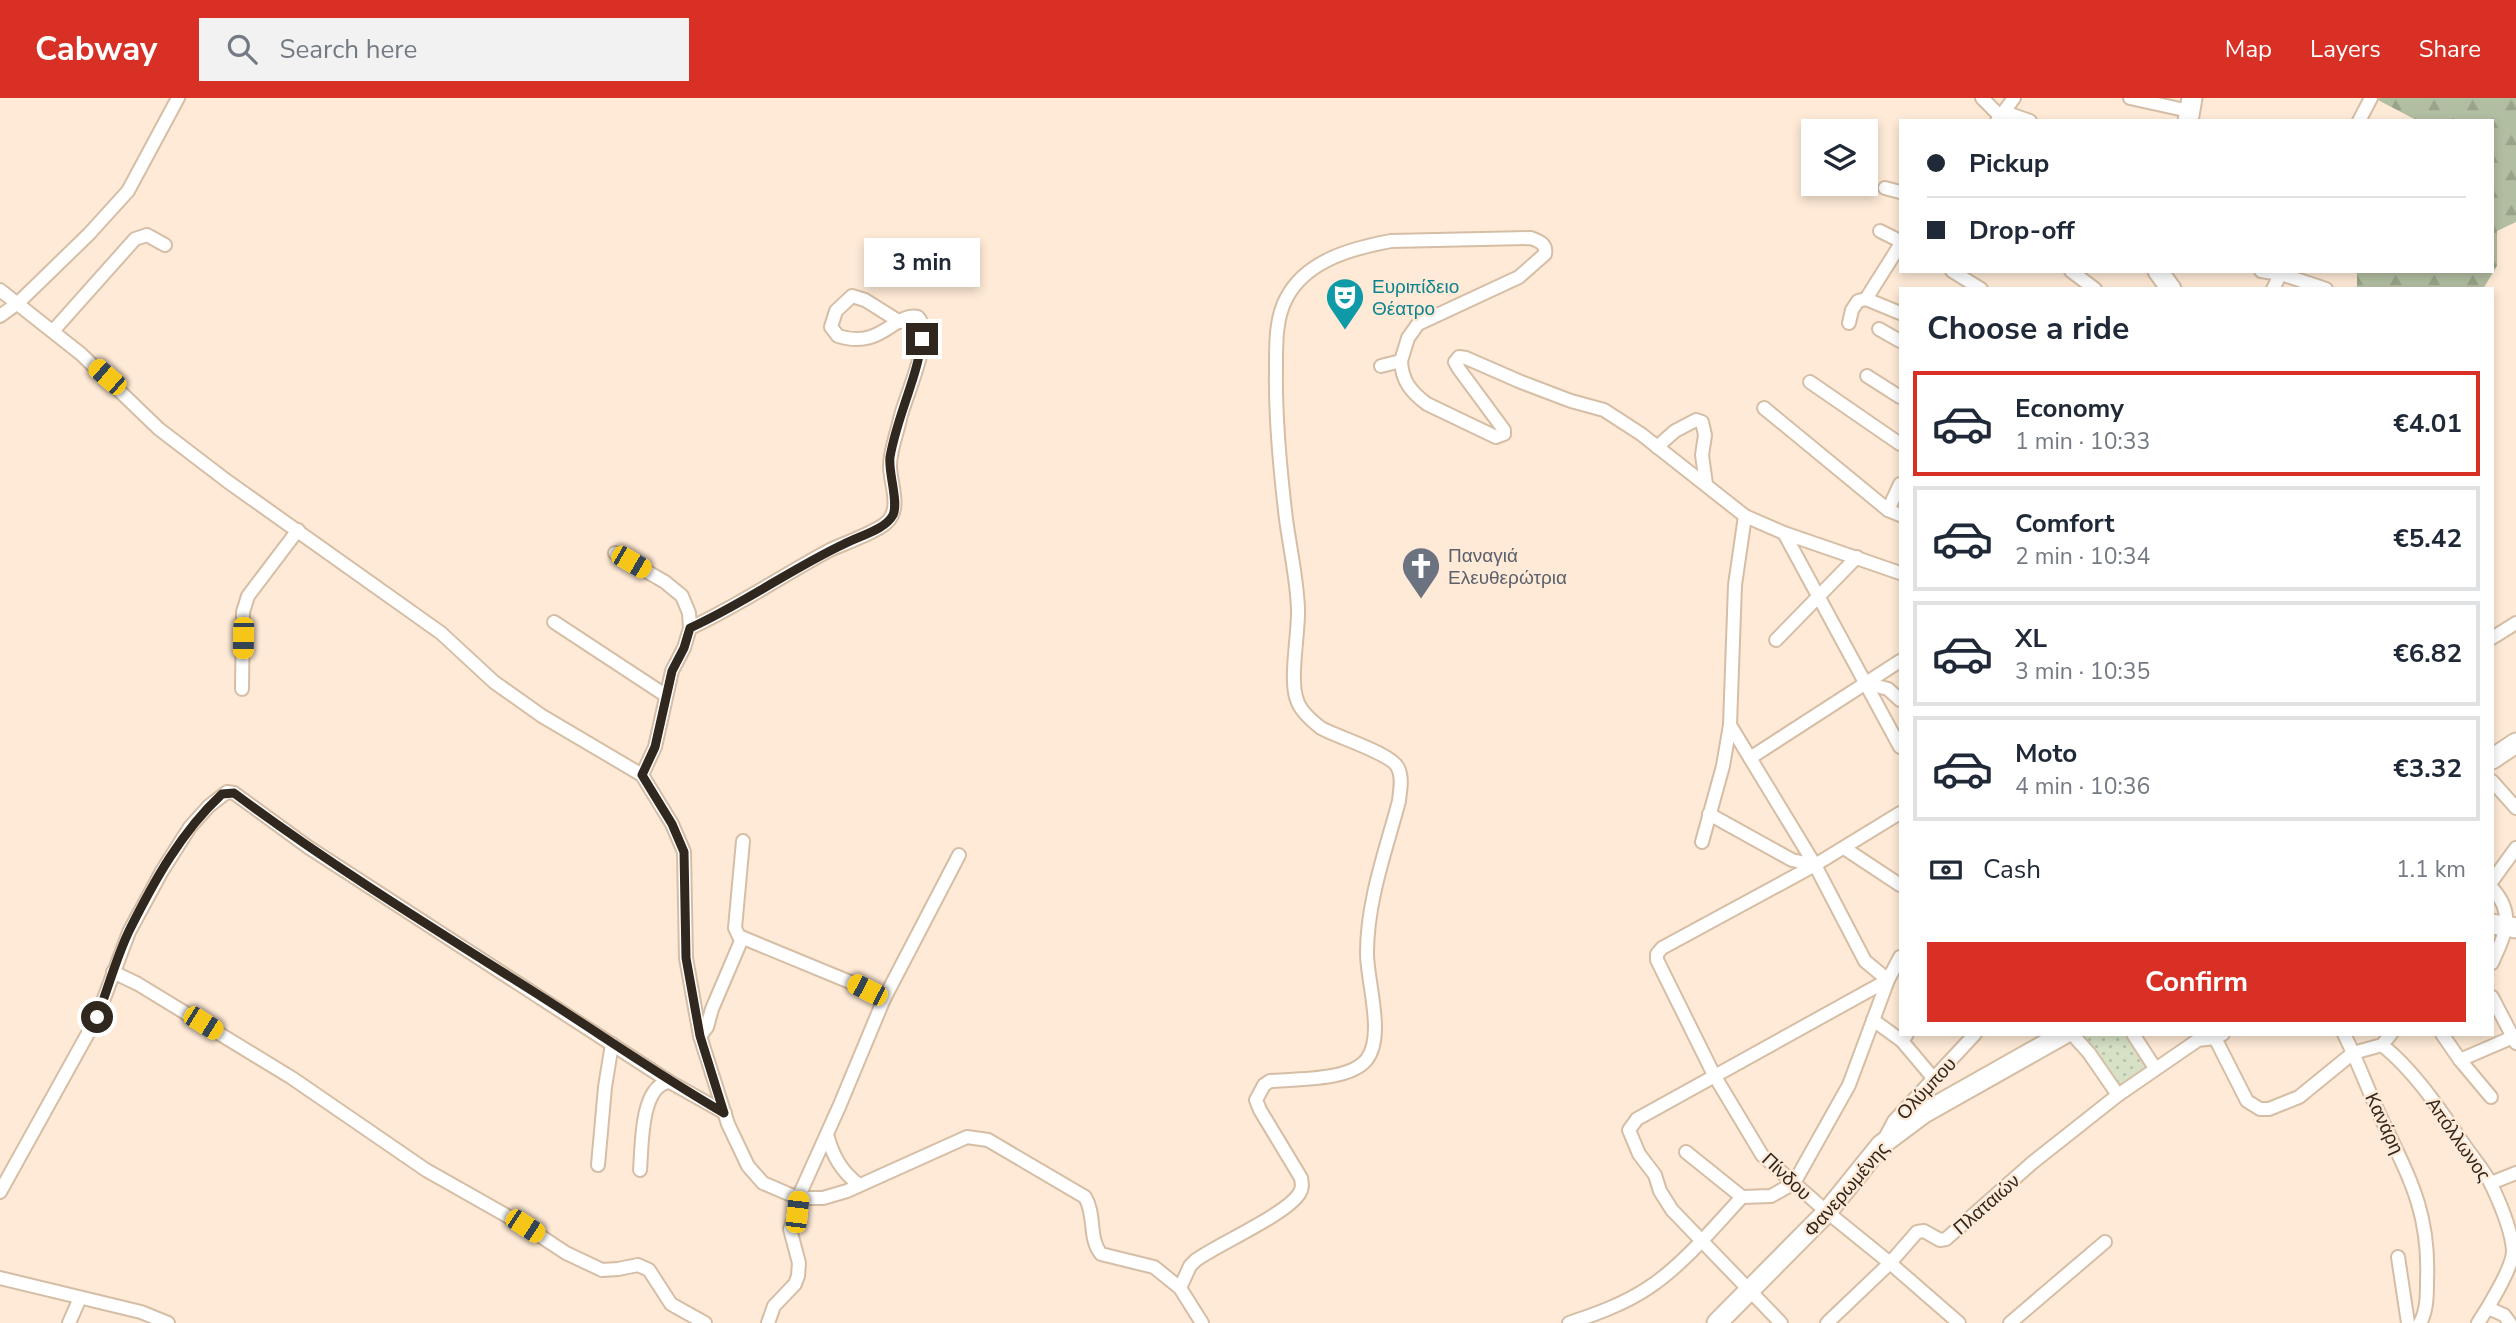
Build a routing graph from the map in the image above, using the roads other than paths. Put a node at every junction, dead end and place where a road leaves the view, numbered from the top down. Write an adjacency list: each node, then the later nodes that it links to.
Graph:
1 (178, 98): 23 (street)
2 (1982, 98): 7 (street)
3 (2014, 98): 7 (street)
4 (2130, 98): 6 (street)
5 (2371, 98): 8 (street)
6 (2190, 110)
7 (2002, 117)
8 (2360, 119)
9 (1885, 188): 10 (street)
10 (1899, 192)
11 (1880, 231): 12 (street)
12 (1899, 242)
13 (165, 245): 29 (street)
14 (1899, 245): 22 (street)
15 (1955, 273): 18 (street)
16 (2074, 273): 19 (street)
17 (2281, 273): 20 (street)
18 (1978, 287)
19 (2092, 287)
20 (2320, 287)
21 (0, 290): 23 (street)
22 (1866, 299): 24 (street); 27 (street)
23 (18, 303): 25 (street); 29 (street)
24 (1899, 313)
25 (0, 316)
26 (900, 322): 26 (street); 52 (street)
27 (1849, 323)
28 (1879, 329): 30 (street)
29 (53, 331): 44 (street)
30 (1899, 340)
31 (1401, 361): 32 (street); 38 (street); 130 (street)
32 (1381, 366)
33 (1867, 376): 35 (street)
34 (1810, 382): 37 (street)
35 (1899, 396)
36 (1764, 408): 41 (street)
37 (1899, 443)
38 (1657, 447): 39 (street); 39 (street)
39 (1706, 484): 43 (street)
40 (1899, 486): 41 (street)
41 (1888, 510): 42 (street)
42 (1899, 515)
43 (1745, 516): 45 (street); 60 (street)
44 (298, 530): 57 (street); 65 (street)
45 (1784, 533): 47 (street); 49 (street)
46 (615, 553): 52 (street)
47 (1857, 557): 48 (street); 49 (street)
48 (1899, 573)
49 (1819, 597): 54 (street); 56 (street)
50 (554, 622): 58 (street)
51 (2516, 622): 53 (street)
52 (690, 628): 58 (street)
53 (2494, 637)
54 (1776, 640)
55 (1899, 662): 56 (street)
56 (1866, 683): 59 (street); 62 (street); 64 (street)
57 (242, 689)
58 (665, 695): 65 (street)
59 (1899, 699)
60 (1730, 725): 64 (street); 68 (street)
61 (2516, 743): 63 (main road)
62 (1899, 745)
63 (2494, 754)
64 (1749, 758): 75 (street)
65 (642, 775): 89 (street)
66 (2494, 784): 67 (street)
67 (2508, 801)
68 (1709, 814): 71 (street); 75 (street)
69 (1899, 815): 72 (street)
70 (743, 841): 80 (street)
71 (1702, 842)
72 (1844, 848): 75 (street); 77 (street)
73 (2516, 848): 76 (street)
74 (959, 855): 85 (street)
75 (1815, 865): 84 (street); 106 (street, Πίνδου)
76 (2494, 878)
77 (1899, 884)
78 (2494, 890): 79 (street)
79 (2505, 926): 81 (street)
80 (741, 937): 85 (street); 89 (street)
81 (2494, 958)
82 (1899, 959): 84 (street)
83 (113, 972): 101 (street); 121 (street); 136 (street)
84 (1888, 980): 87 (street); 106 (street)
85 (884, 999): 112 (street)
86 (2494, 1001): 100 (street)
87 (1873, 1020): 88 (street); 118 (street)
88 (1899, 1035)
89 (700, 1036): 111 (street)
90 (1973, 1036): 107 (street, Ολύμπου)
91 (2060, 1036): 113 (main road, Φανερωμένης)
92 (2074, 1036): 109 (street)
93 (2134, 1036): 105 (street)
94 (2219, 1036): 98 (street); 103 (street)
95 (2345, 1036): 103 (street, Κανάρη)
96 (2389, 1036): 102 (street)
97 (2443, 1036): 104 (street)
98 (2198, 1037): 105 (street)
99 (1904, 1038): 107 (street)
100 (2514, 1040): 104 (street)
101 (612, 1044): 108 (street); 115 (street)
102 (2382, 1045): 103 (street); 119 (street, Απόλλωνος)
103 (2353, 1052): 146 (street, Κανάρη)
104 (2460, 1060): 110 (street)
105 (2155, 1068): 109 (street)
106 (1714, 1075): 118 (street, Πίνδου); 125 (street)
107 (1934, 1079): 113 (street, Ολύμπου)
108 (670, 1082): 111 (street); 116 (street)
109 (2118, 1095): 128 (street, Πλαταιών)
110 (2491, 1097)
111 (724, 1113): 123 (street)
112 (827, 1135): 120 (street); 123 (street)
113 (1881, 1145): 124 (main road, Φανερωμένης)
114 (1686, 1152): 122 (street)
115 (598, 1165)
116 (640, 1170)
117 (2516, 1173): 119 (street)
118 (1794, 1183): 122 (street); 124 (street, Πίνδου)
119 (2491, 1183): 133 (street, Απόλλωνος)
120 (859, 1185): 123 (street); 130 (street)
121 (0, 1192)
122 (1742, 1197): 125 (street)
123 (798, 1198): 137 (street)
124 (1827, 1212): 128 (street, Πίνδου); 131 (main road, Φανερωμένης)
125 (1700, 1241): 131 (street); 139 (street)
126 (2105, 1242): 144 (street)
127 (2398, 1257): 145 (street)
128 (1890, 1263): 142 (street, Πλαταιών); 143 (street, Πίνδου)
129 (0, 1279): 132 (street)
130 (1180, 1288): 138 (street)
131 (1751, 1291): 140 (main road, Φανερωμένης); 141 (street)
132 (80, 1298): 134 (street); 135 (street)
133 (2488, 1308): 147 (street, Απόλλωνος); 148 (street)
134 (69, 1323)
135 (168, 1323)
136 (705, 1323)
137 (768, 1323)
138 (1202, 1323)
139 (1569, 1323)
140 (1717, 1323)
141 (1781, 1323)
142 (1828, 1323)
143 (1959, 1323)
144 (2010, 1323)
145 (2408, 1323)
146 (2420, 1323)
147 (2478, 1323)
148 (2510, 1323)

